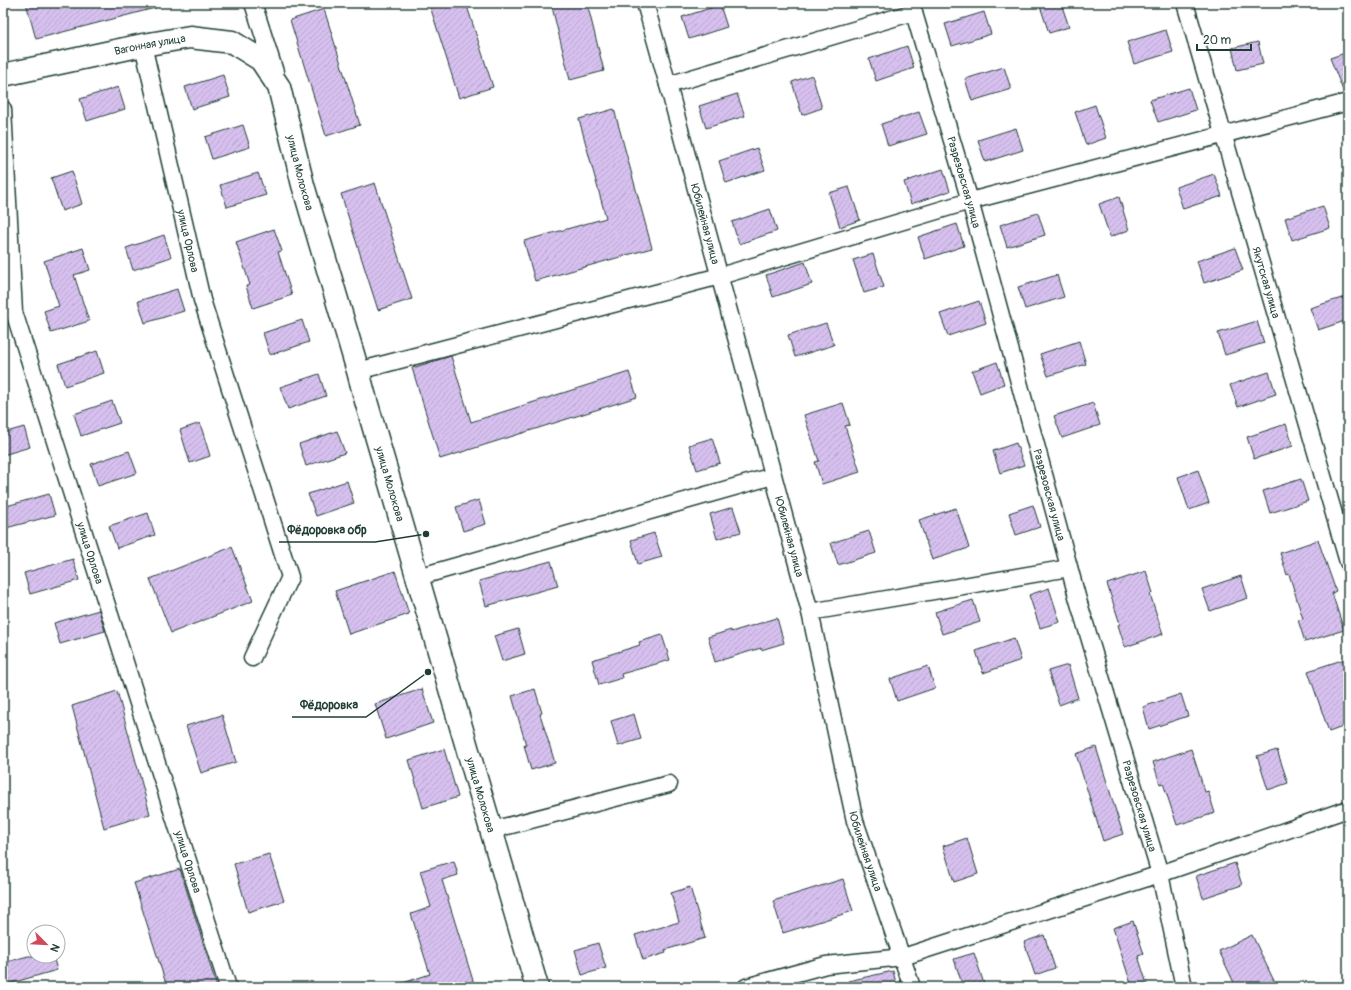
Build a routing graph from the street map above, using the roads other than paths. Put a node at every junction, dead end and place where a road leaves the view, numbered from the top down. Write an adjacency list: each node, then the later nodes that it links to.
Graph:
1 (253, 3): 8 (street, улица Молокова)
2 (645, 3): 7 (street, Юбилейная улица)
3 (1184, 3): 11 (street, Якутская улица)
4 (912, 7): 7 (street); 12 (street, Разрезовская улица)
5 (143, 45): 6 (street, Вагонная улица); 8 (street, Вагонная улица); 20 (street, улица Орлова)
6 (3, 75)
7 (668, 84): 13 (street, Юбилейная улица)
8 (279, 87): 14 (street, улица Молокова)
9 (1348, 102): 11 (street)
10 (3, 109): 26 (street, улица Орлова)
11 (1222, 136): 12 (street); 16 (street, Якутская улица)
12 (970, 201): 13 (street); 17 (street, Разрезовская улица)
13 (720, 276): 14 (street); 15 (street, Юбилейная улица)
14 (358, 371): 18 (street, улица Молокова)
15 (773, 476): 18 (street); 19 (street, Юбилейная улица)
16 (1348, 562)
17 (1069, 568): 19 (street); 24 (street, Разрезовская улица)
18 (418, 577): 23 (street, улица Молокова)
19 (810, 612): 25 (street, Юбилейная улица)
20 (252, 658)
21 (669, 784): 23 (street)
22 (1348, 809): 24 (street)
23 (492, 830): 27 (street, улица Молокова)
24 (1160, 874): 25 (street); 30 (street, Разрезовская улица)
25 (903, 957): 28 (street); 29 (street, Юбилейная улица)
26 (228, 987)
27 (538, 987)
28 (746, 987)
29 (912, 987)
30 (1184, 987)

